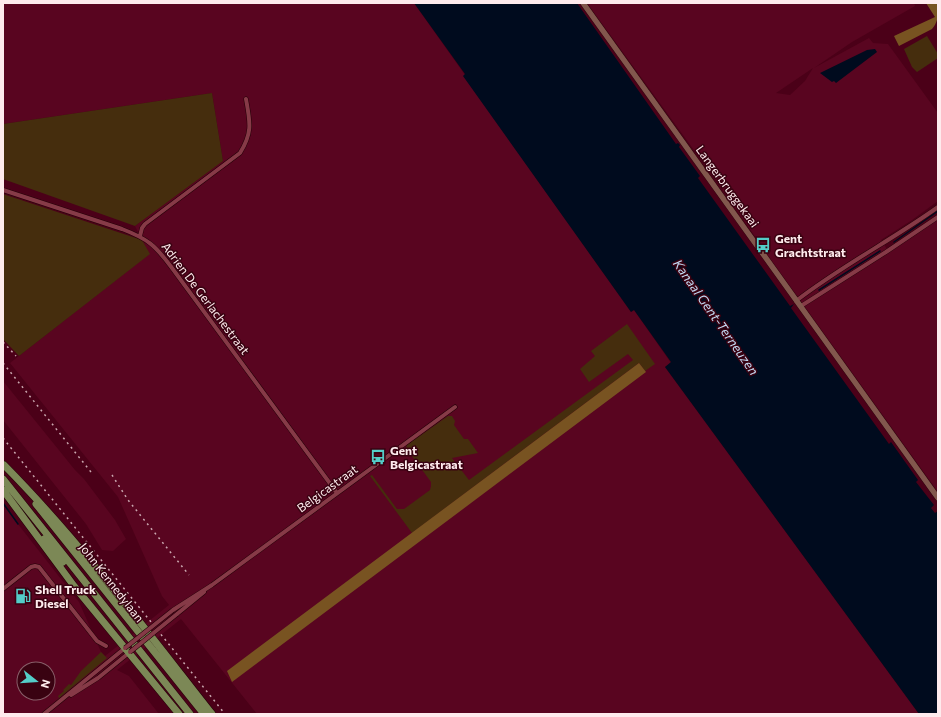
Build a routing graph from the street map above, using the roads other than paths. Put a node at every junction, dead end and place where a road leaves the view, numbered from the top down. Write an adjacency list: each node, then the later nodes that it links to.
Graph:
1 (583, 3): 7 (main road, Langerbruggekaai)
2 (246, 100): 6 (street)
3 (3, 190): 6 (street, Adrien De Gerlachestraat)
4 (938, 207): 7 (street)
5 (938, 217): 8 (street)
6 (140, 236): 14 (street, Adrien De Gerlachestraat)
7 (796, 300): 8 (main road, Langerbruggekaai)
8 (801, 306): 15 (main road, Langerbruggekaai)
9 (455, 408): 14 (street, Belgicastraat)
10 (4, 464): 18 (highway); 26 (highway, John Kennedylaan)
11 (3, 479): 25 (highway, John Kennedylaan)
12 (3, 487): 24 (highway, John Kennedylaan)
13 (3, 490): 20 (highway)
14 (337, 493): 16 (street, Belgicastraat)
15 (938, 498)
16 (212, 585): 18 (street, Belgicastraat, bridge); 18 (street, Belgicastraat, bridge)
17 (3, 589): 19 (street)
18 (149, 633): 20 (street, bridge); 27 (highway)
19 (106, 646)
20 (129, 652): 21 (street); 21 (street); 23 (highway)
21 (49, 710): 22 (street)
22 (44, 714)
23 (179, 714)
24 (185, 714)
25 (190, 714)
26 (204, 714)
27 (212, 714)

